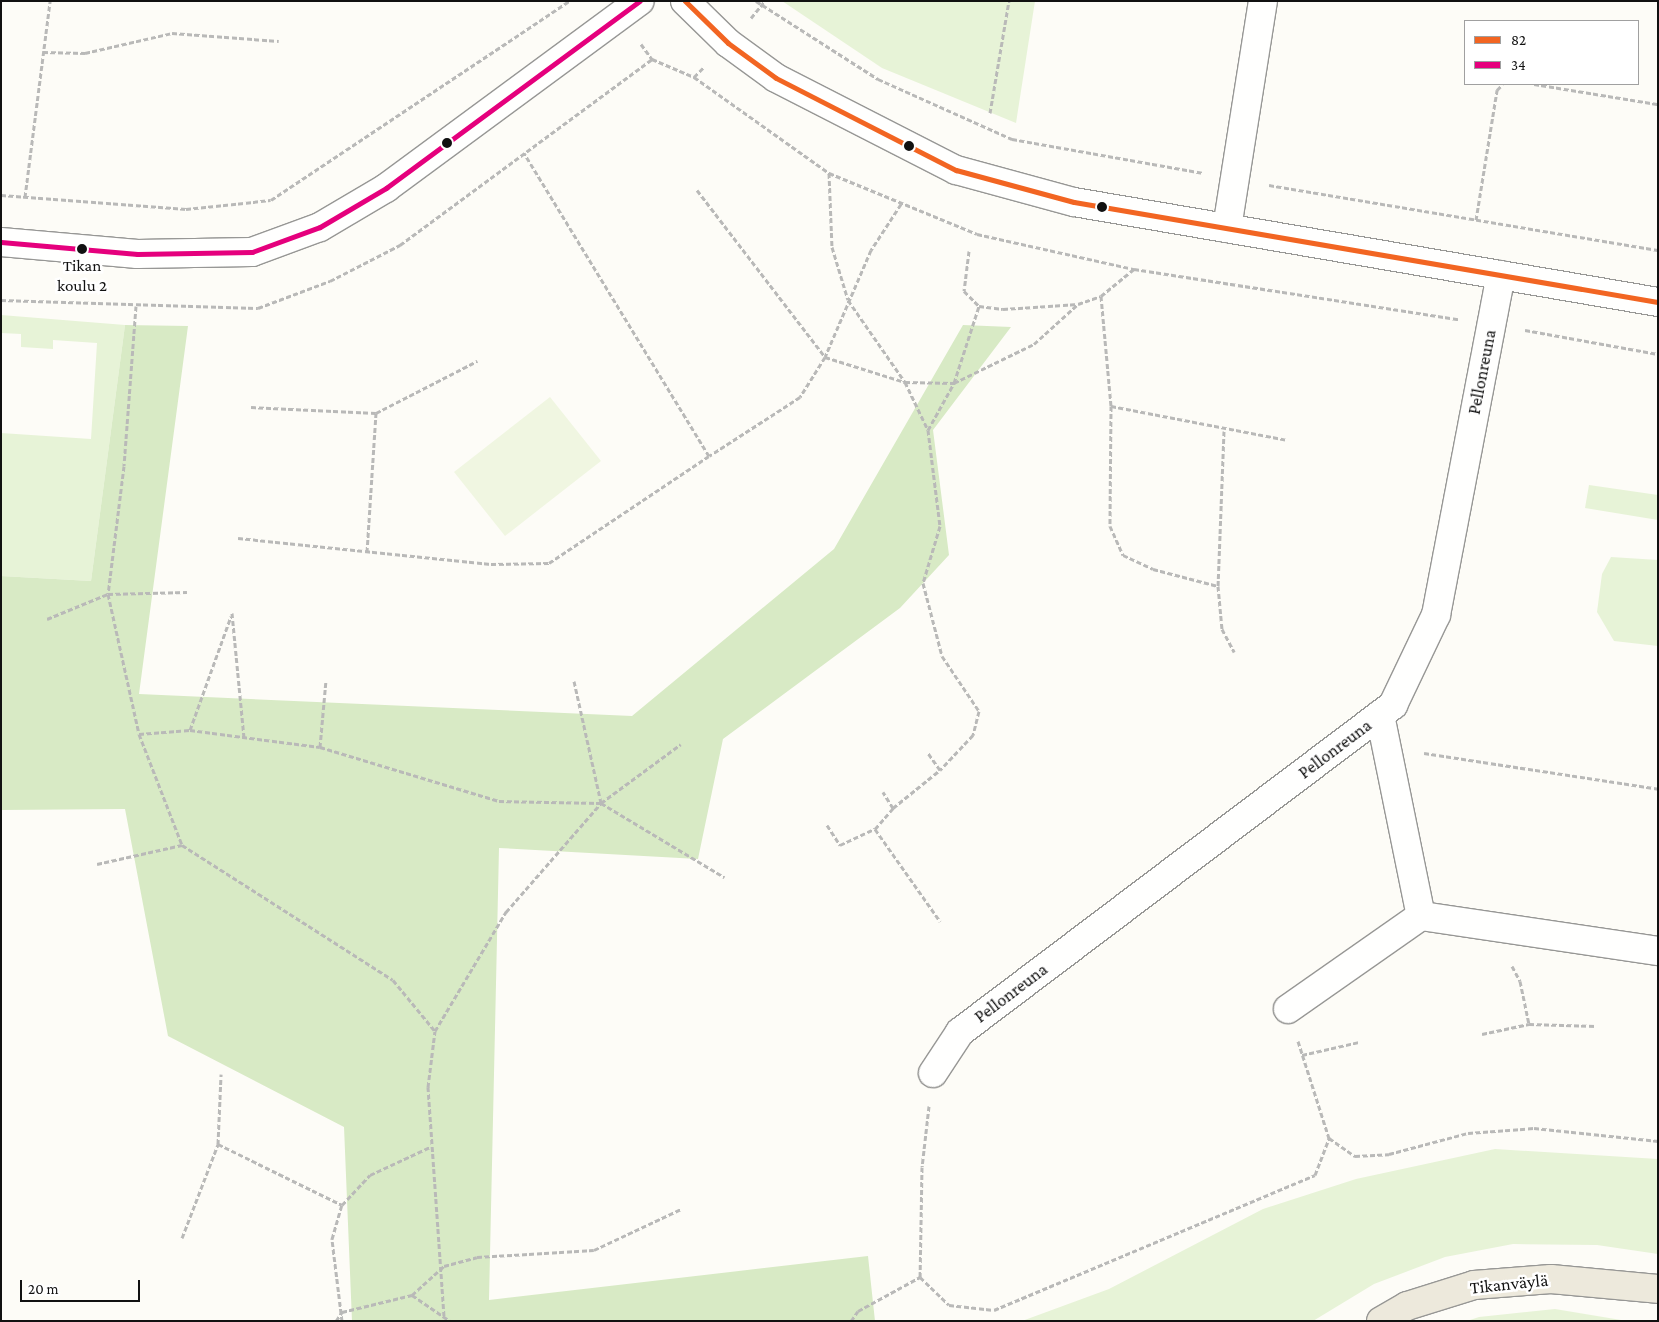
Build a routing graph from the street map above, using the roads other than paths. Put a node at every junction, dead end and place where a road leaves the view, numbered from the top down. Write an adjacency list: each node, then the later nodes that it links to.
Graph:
1 (640, 1): 5 (street)
2 (685, 1): 4 (street)
3 (1263, 1): 4 (street)
4 (1226, 228): 6 (street)
5 (1, 242)
6 (1501, 275): 7 (street); 8 (street, Pellonreuna)
7 (1658, 302)
8 (1380, 715): 9 (street); 12 (street, Pellonreuna)
9 (1421, 916): 10 (street); 11 (street)
10 (1658, 951)
11 (1288, 1009)
12 (933, 1073)
13 (1653, 1291): 14 (main road, Tikanväylä)
14 (1381, 1321)

